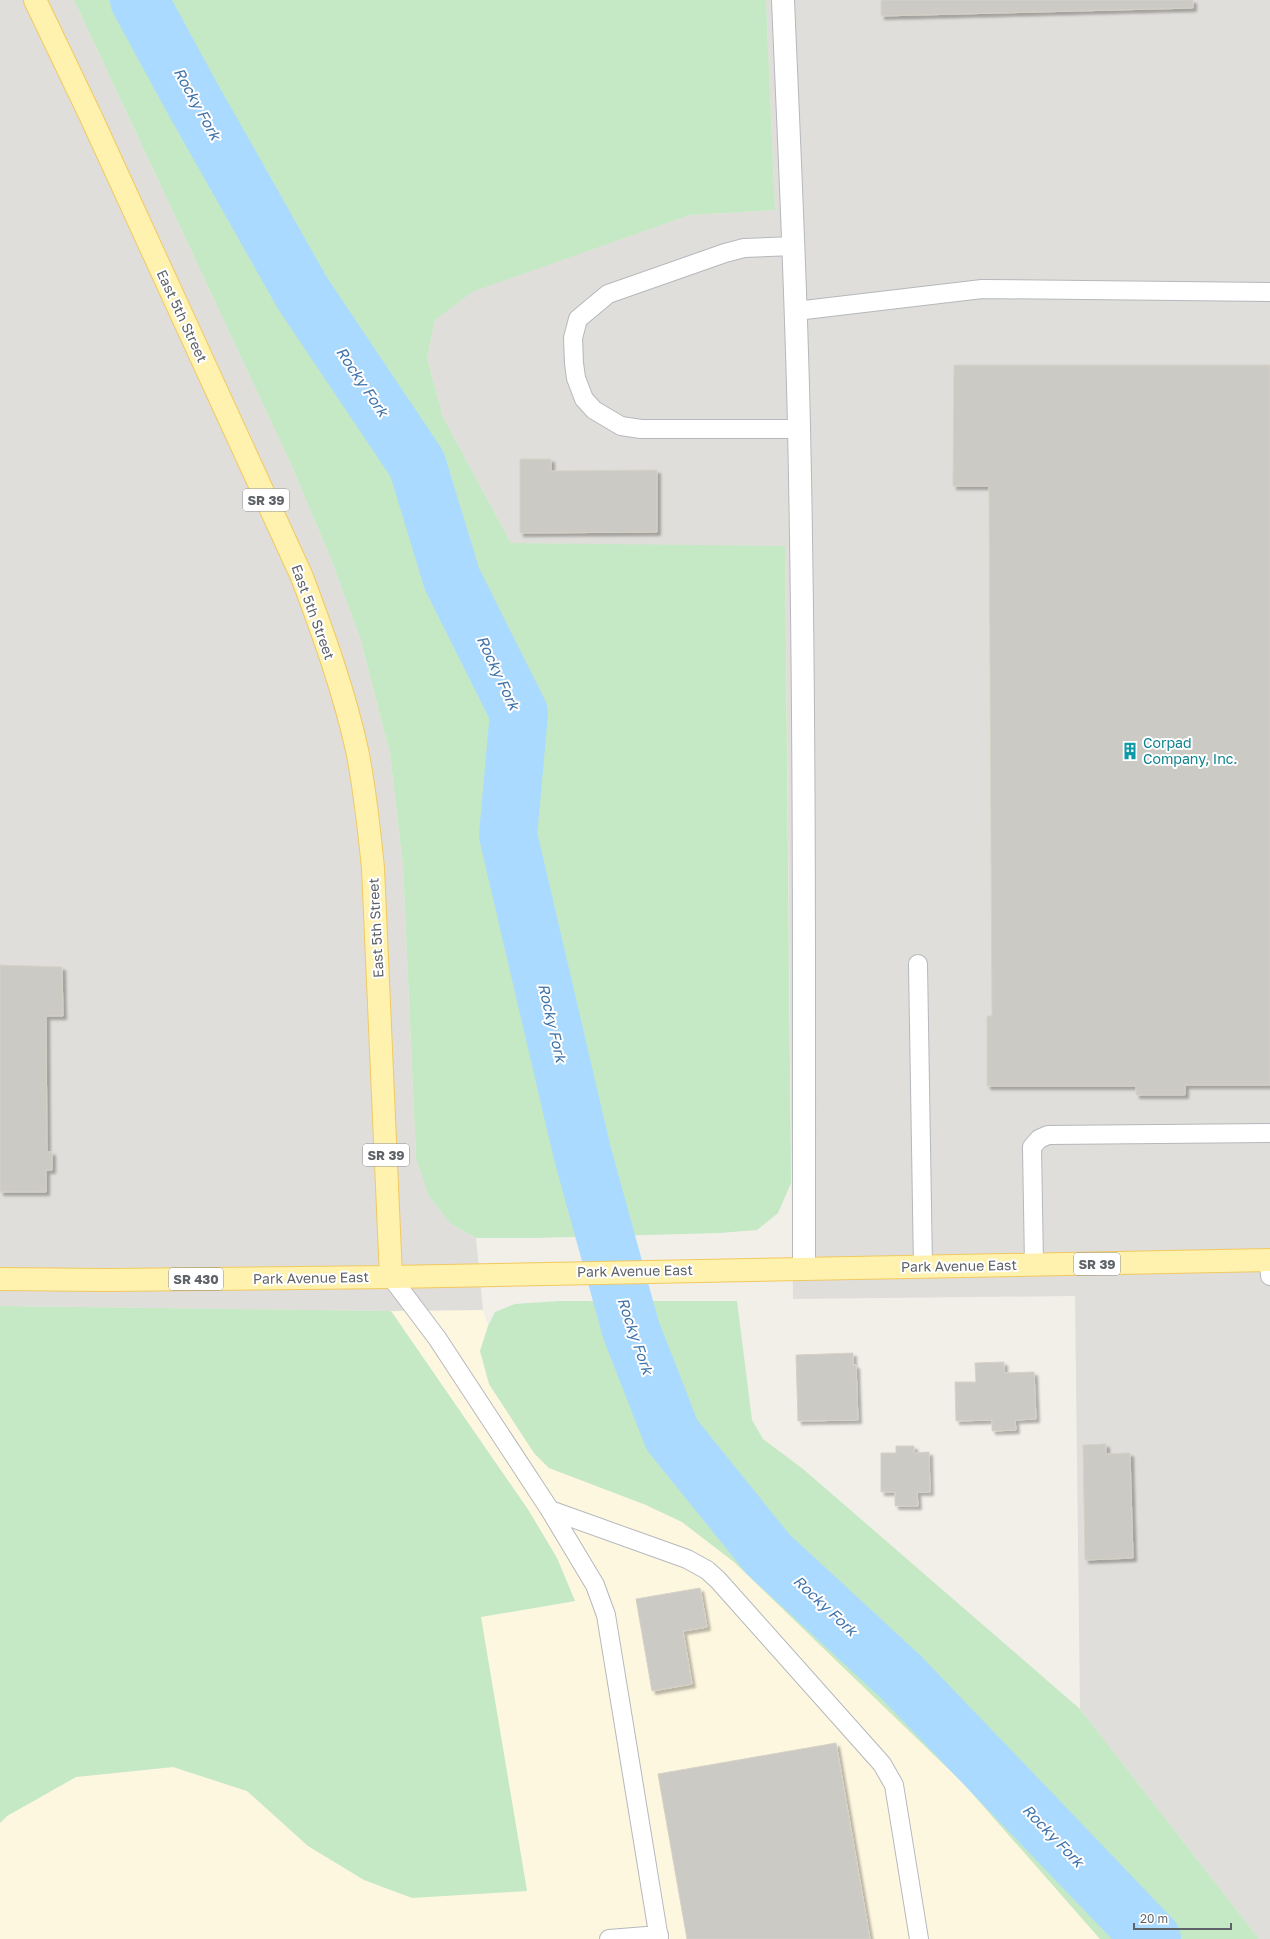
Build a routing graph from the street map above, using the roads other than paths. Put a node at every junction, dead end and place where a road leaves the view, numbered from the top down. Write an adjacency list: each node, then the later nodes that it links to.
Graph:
1 (35, 0): 13 (main road, East 5th Street / SR 39)
2 (783, 0): 3 (street)
3 (794, 246): 5 (street); 6 (lane)
4 (1270, 292): 5 (lane)
5 (796, 311): 6 (street)
6 (799, 429): 12 (street)
7 (918, 964): 11 (lane)
8 (1270, 1133): 9 (lane)
9 (1034, 1265): 10 (main road, Park Avenue East / SR 39); 11 (main road, Park Avenue East / SR 39)
10 (1270, 1265)
11 (923, 1267): 12 (main road, Park Avenue East / SR 39)
12 (804, 1269): 13 (main road, Park Avenue East / SR 39)
13 (391, 1277): 14 (main road, Park Avenue East / SR 430); 15 (lane)
14 (0, 1279)
15 (550, 1510): 16 (lane); 18 (lane)
16 (659, 1937): 17 (lane)
17 (609, 1939)
18 (919, 1939)

